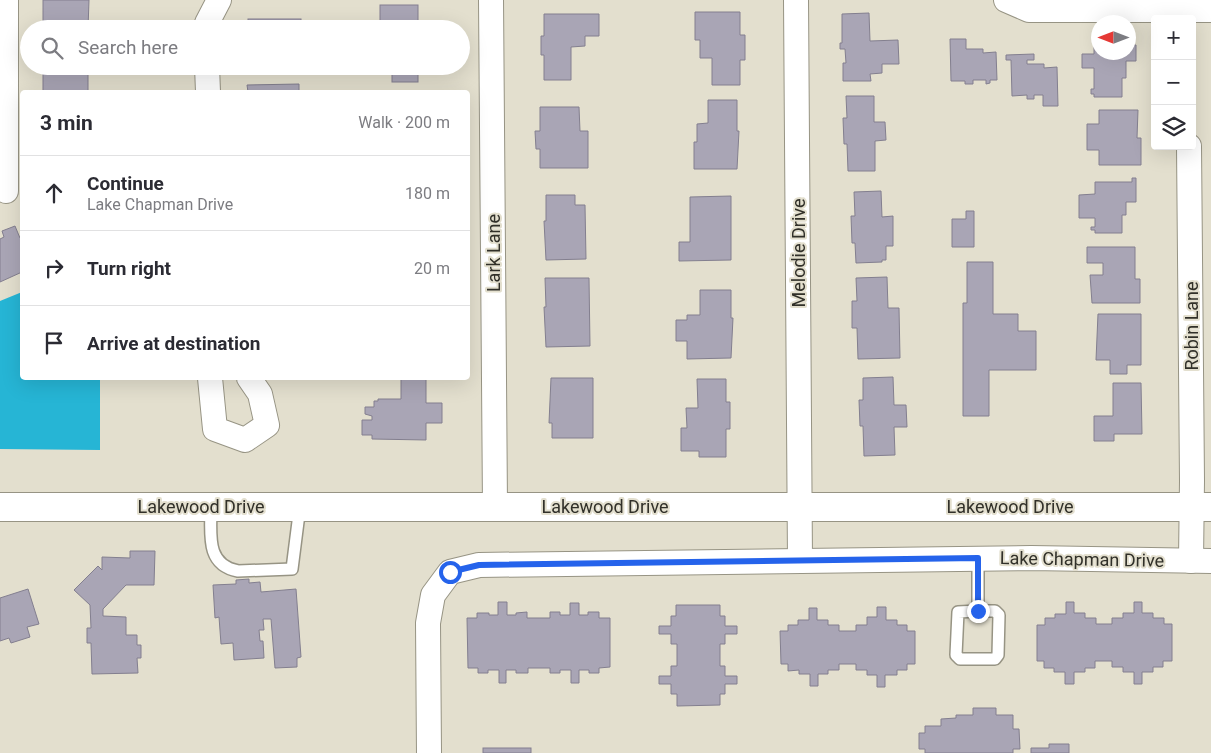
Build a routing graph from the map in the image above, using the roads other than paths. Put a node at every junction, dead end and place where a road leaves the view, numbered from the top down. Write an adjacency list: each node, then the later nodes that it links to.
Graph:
1 (6, 0): 11 (street)
2 (219, 0): 7 (street)
3 (491, 0): 17 (street, Lark Lane)
4 (796, 0): 18 (street, Melodie Drive)
5 (1006, 0): 6 (street)
6 (1196, 13)
7 (209, 20)
8 (207, 75): 9 (street)
9 (208, 90)
10 (1189, 150): 19 (street, Robin Lane)
11 (10, 190)
12 (210, 380): 13 (street)
13 (250, 380)
14 (0, 506): 15 (street, Lakewood Drive)
15 (211, 506): 16 (street, Lakewood Drive); 16 (lane)
16 (300, 506): 17 (street, Lakewood Drive)
17 (495, 506): 18 (street, Lakewood Drive)
18 (800, 506): 19 (street, Lakewood Drive); 21 (street, Melodie Drive)
19 (1201, 507): 22 (street, Robin Lane)
20 (978, 558): 21 (street, Lake Chapman Drive); 22 (street, Lake Chapman Drive); 23 (lane)
21 (800, 561): 24 (street, Lake Chapman Drive)
22 (1201, 561)
23 (978, 611): 23 (lane)
24 (429, 753)

